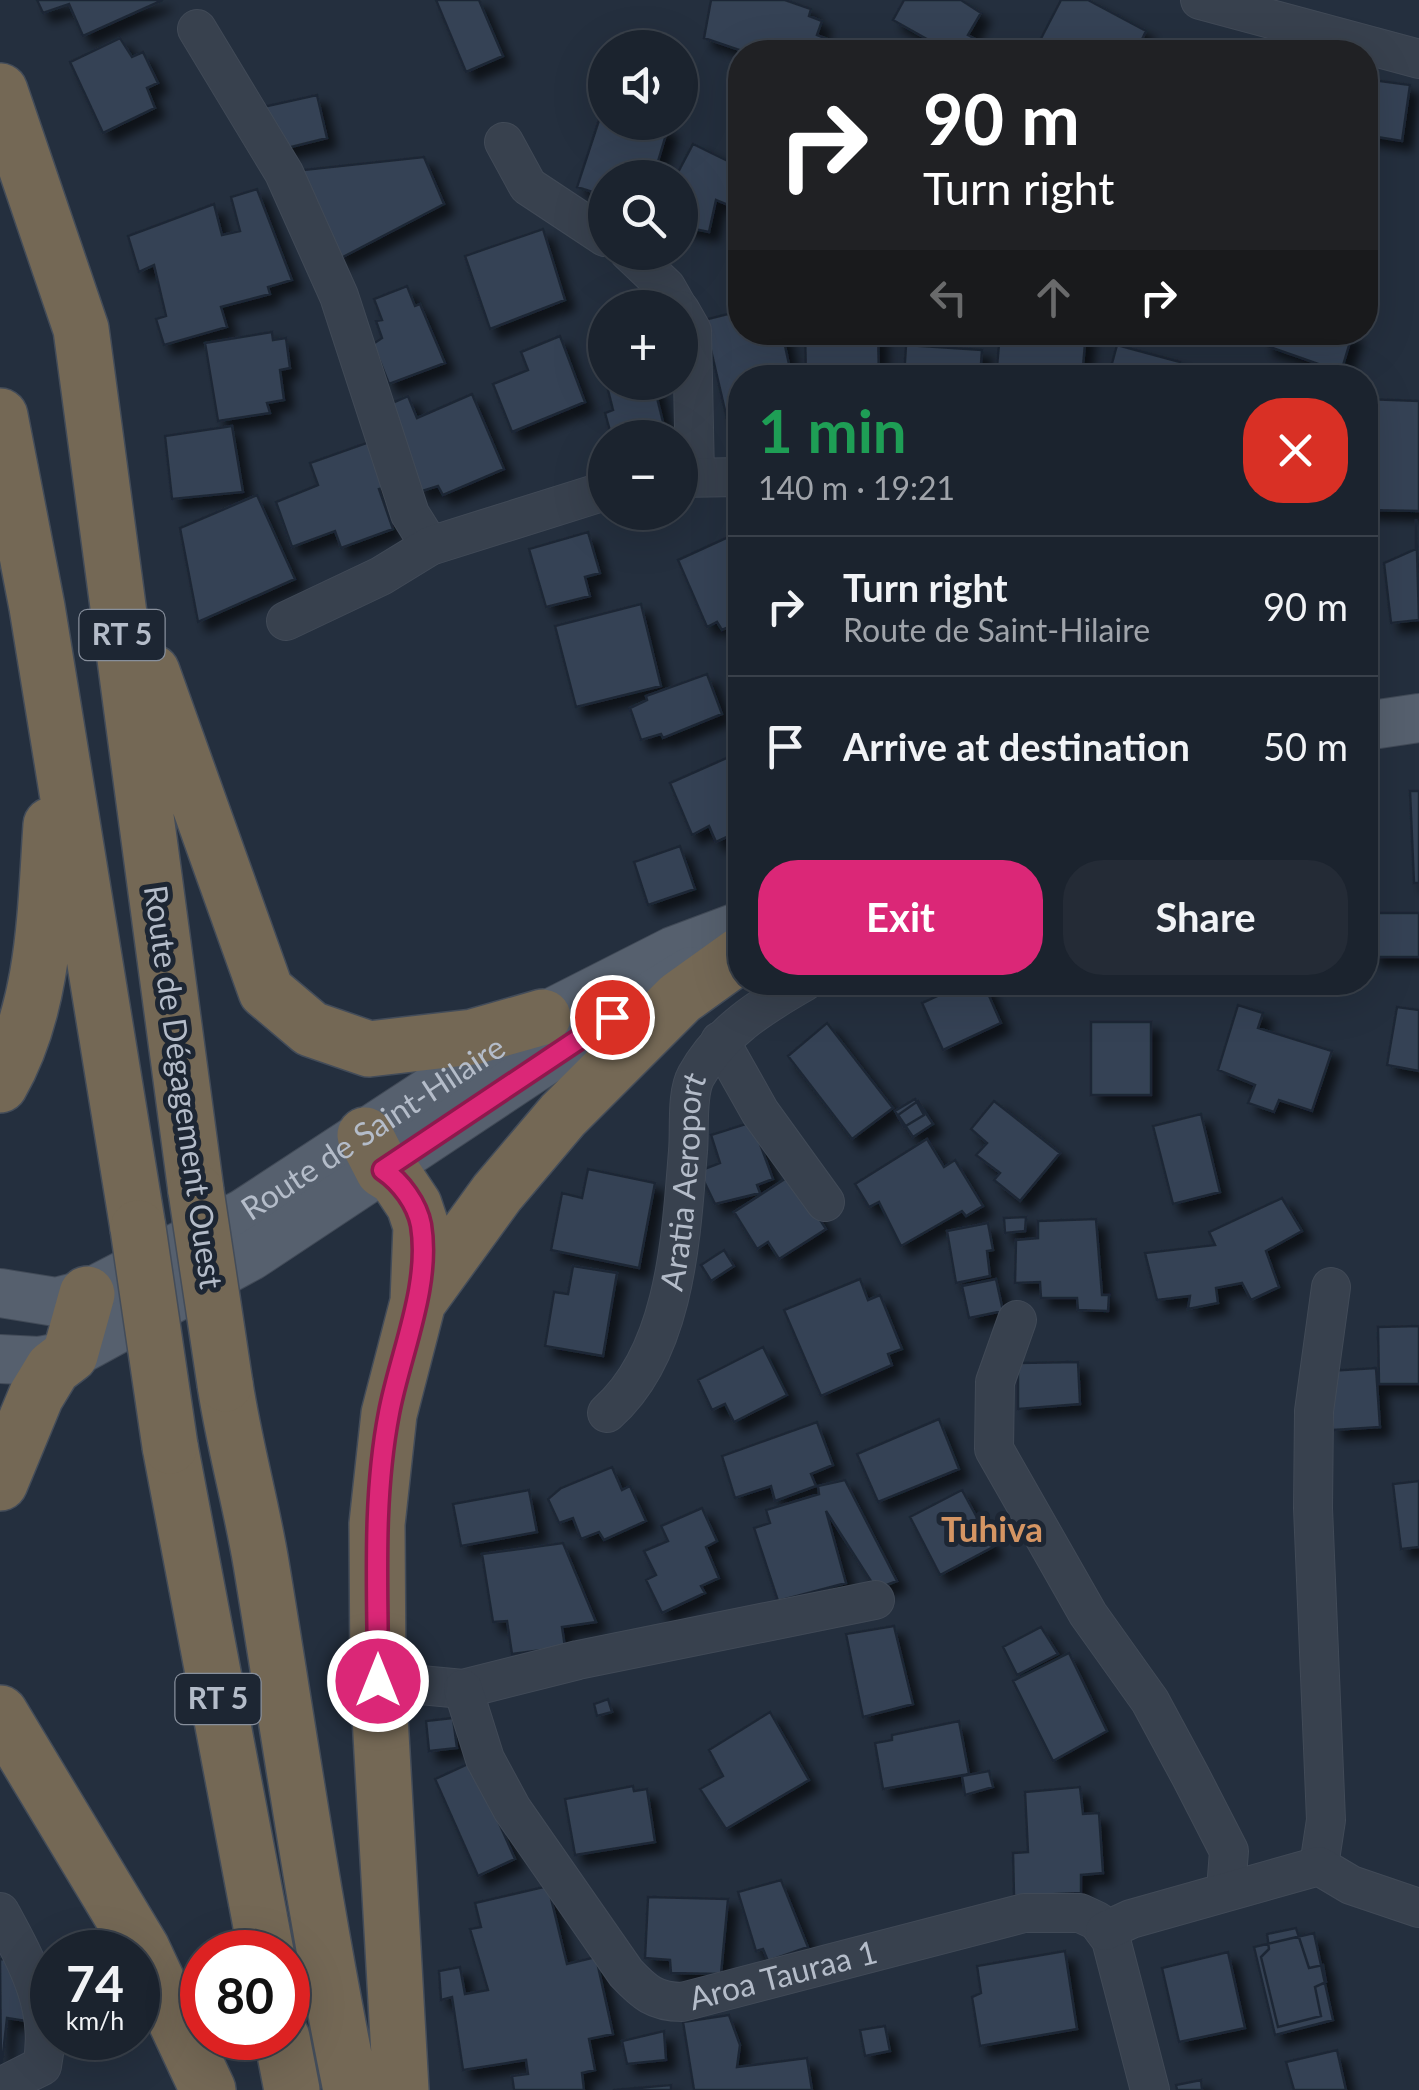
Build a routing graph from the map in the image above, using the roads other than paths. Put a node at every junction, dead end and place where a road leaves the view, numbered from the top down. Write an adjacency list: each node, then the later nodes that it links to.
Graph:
1 (1200, 0): 3 (street)
2 (196, 28): 16 (street)
3 (1348, 40)
4 (1378, 48): 5 (street)
5 (1419, 59)
6 (0, 91): 11 (highway, Route de Dégagement Ouest / RT 5)
7 (504, 142): 8 (street)
8 (588, 226)
9 (648, 270): 10 (street)
10 (668, 290)
11 (82, 329): 25 (highway); 53 (highway, Route de Dégagement Ouest / RT 5, bridge)
12 (0, 416): 20 (highway, Route de Dégagement Ouest / RT 5)
13 (698, 477): 14 (street)
14 (728, 477)
15 (588, 496): 16 (street)
16 (430, 546): 17 (street)
17 (286, 621)
18 (1419, 718): 19 (main road)
19 (1378, 724)
20 (58, 732): 27 (highway); 47 (highway, Route de Dégagement Ouest / RT 5, bridge)
21 (728, 930): 25 (main road, Route de Saint-Hilaire)
22 (728, 951): 28 (main road, Route de Saint-Hilaire)
23 (728, 964): 33 (highway)
24 (786, 995): 26 (street, Aratia Aeroport)
25 (543, 1016): 28 (main road, Route de Saint-Hilaire)
26 (720, 1042): 29 (street); 37 (street, Aratia Aeroport)
27 (0, 1086)
28 (374, 1152): 32 (main road, Route de Saint-Hilaire); 33 (highway); 35 (main road, Route de Saint-Hilaire)
29 (826, 1202)
30 (1330, 1288): 43 (street)
31 (0, 1293): 32 (main road, Route de Saint-Hilaire)
32 (87, 1294): 35 (highway)
33 (418, 1302): 40 (highway)
34 (1017, 1320): 44 (street)
35 (70, 1355): 36 (main road, Route de Saint-Hilaire); 38 (highway)
36 (0, 1358)
37 (607, 1413)
38 (0, 1483)
39 (875, 1600): 41 (street)
40 (378, 1681): 41 (street); 54 (highway)
41 (462, 1689): 48 (street, Aroa Tauraa 1)
42 (0, 1712): 51 (highway)
43 (1319, 1866): 44 (street); 45 (street)
44 (1226, 1890): 48 (street)
45 (1419, 1908)
46 (0, 1912): 50 (street)
47 (262, 1930)
48 (1105, 1931): 55 (street)
49 (286, 2060): 52 (highway)
50 (0, 2087)
51 (208, 2090)
52 (292, 2090)
53 (351, 2090)
54 (400, 2090)
55 (1150, 2090)

